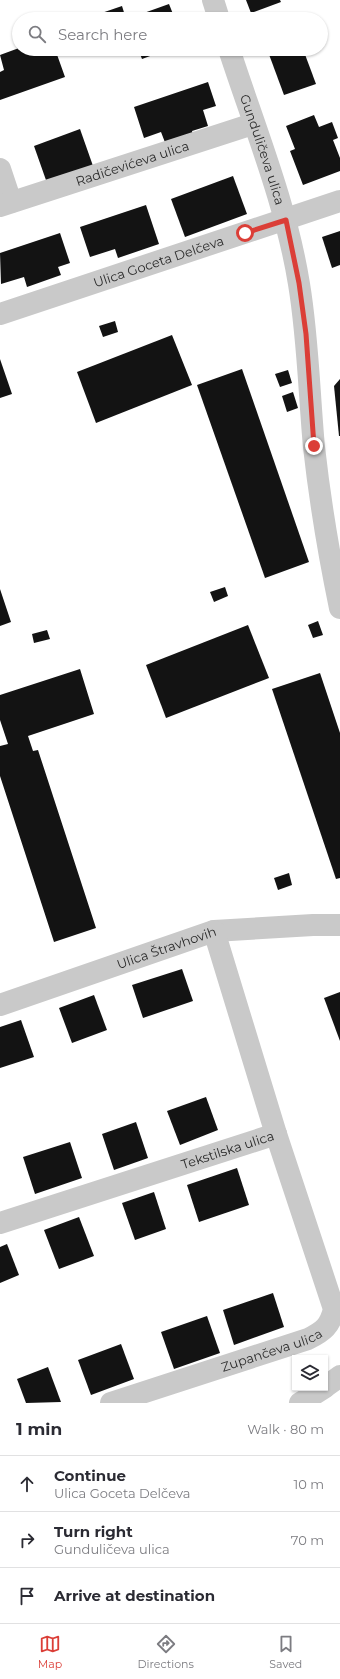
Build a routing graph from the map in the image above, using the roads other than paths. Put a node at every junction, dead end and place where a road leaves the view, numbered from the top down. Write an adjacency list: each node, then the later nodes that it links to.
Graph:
1 (213, 0): 2 (street)
2 (217, 12)
3 (231, 56): 4 (street, Gunduličeva ulica)
4 (253, 124): 7 (street, Radičevićeva ulica); 8 (street, Gunduličeva ulica)
5 (0, 168): 7 (street, Radičevićeva ulica)
6 (340, 201): 8 (street, Ulica Goceta Delčeva)
7 (6, 204)
8 (286, 220): 9 (street, Ulica Goceta Delčeva); 10 (street, Gunduličeva ulica)
9 (0, 314)
10 (340, 608)
11 (340, 925): 12 (street, Ulica Štravhovih)
12 (214, 931): 13 (street, Ulica Štravhovih); 14 (street, Tekstilska ulica)
13 (1, 1000)
14 (276, 1134): 15 (street, Tekstilska ulica); 19 (street, Zupančeva ulica)
15 (0, 1223)
16 (340, 1376): 17 (street)
17 (328, 1385)
18 (319, 1391): 20 (street)
19 (111, 1403)
20 (300, 1403)

